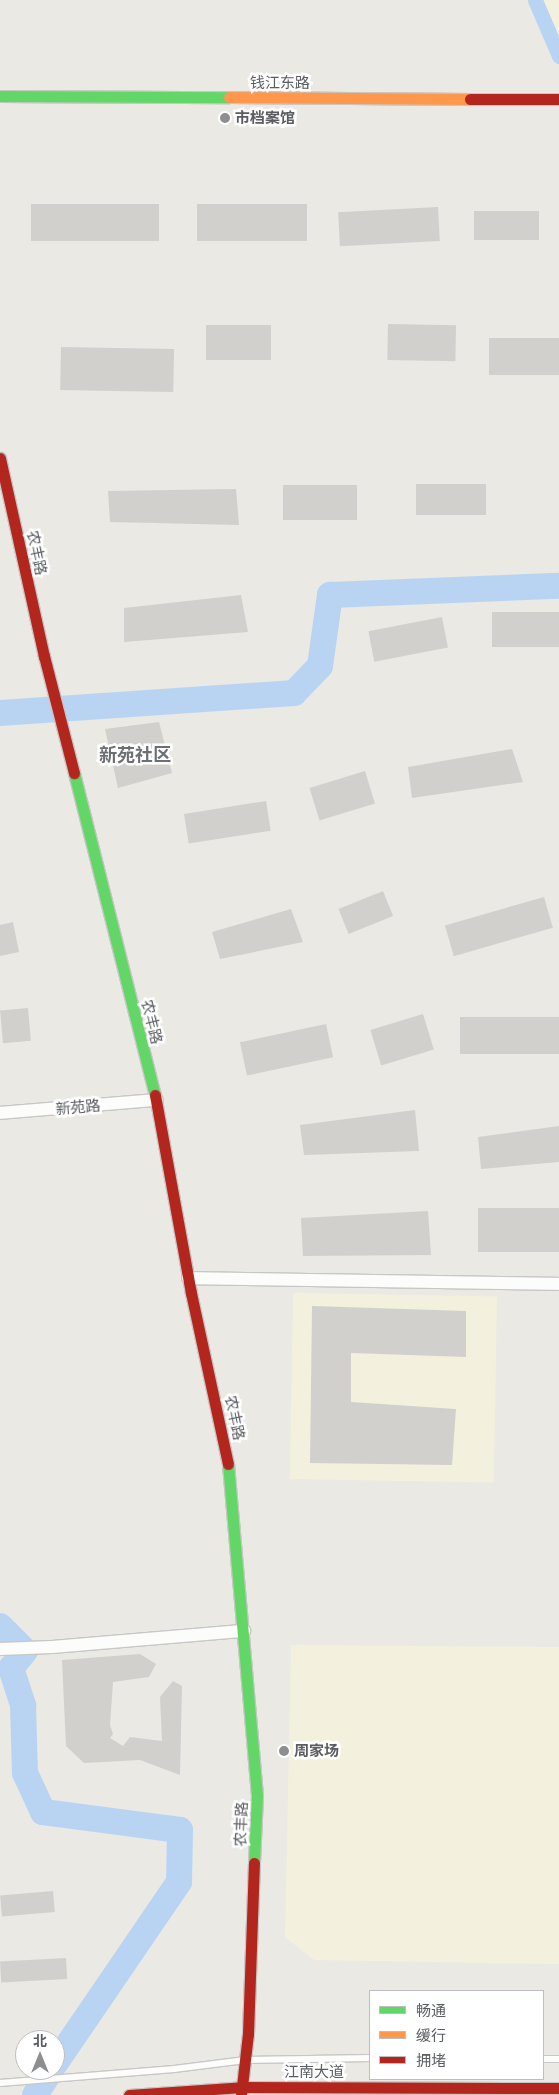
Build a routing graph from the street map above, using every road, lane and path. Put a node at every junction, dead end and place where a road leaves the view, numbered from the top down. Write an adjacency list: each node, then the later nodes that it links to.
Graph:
1 (0, 96): 2 (main road, 钱江东路)
2 (559, 99)
3 (0, 458): 5 (main road, 农丰路)
4 (0, 515): 5 (street)
5 (14, 515): 6 (main road, 农丰路)
6 (156, 1100): 7 (street, 新苑路); 8 (main road, 农丰路)
7 (0, 1113)
8 (188, 1278): 9 (street); 10 (main road, 农丰路)
9 (559, 1284)
10 (244, 1631): 11 (street); 14 (main road, 农丰路)
11 (0, 1649)
12 (369, 2058): 14 (lane)
13 (544, 2059): 15 (lane)
14 (245, 2060): 16 (lane); 18 (main road, 农丰路)
15 (559, 2060)
16 (0, 2083)
17 (559, 2088): 18 (main road, 江南大道)
18 (241, 2091): 19 (main road, 江南大道)
19 (129, 2095)

